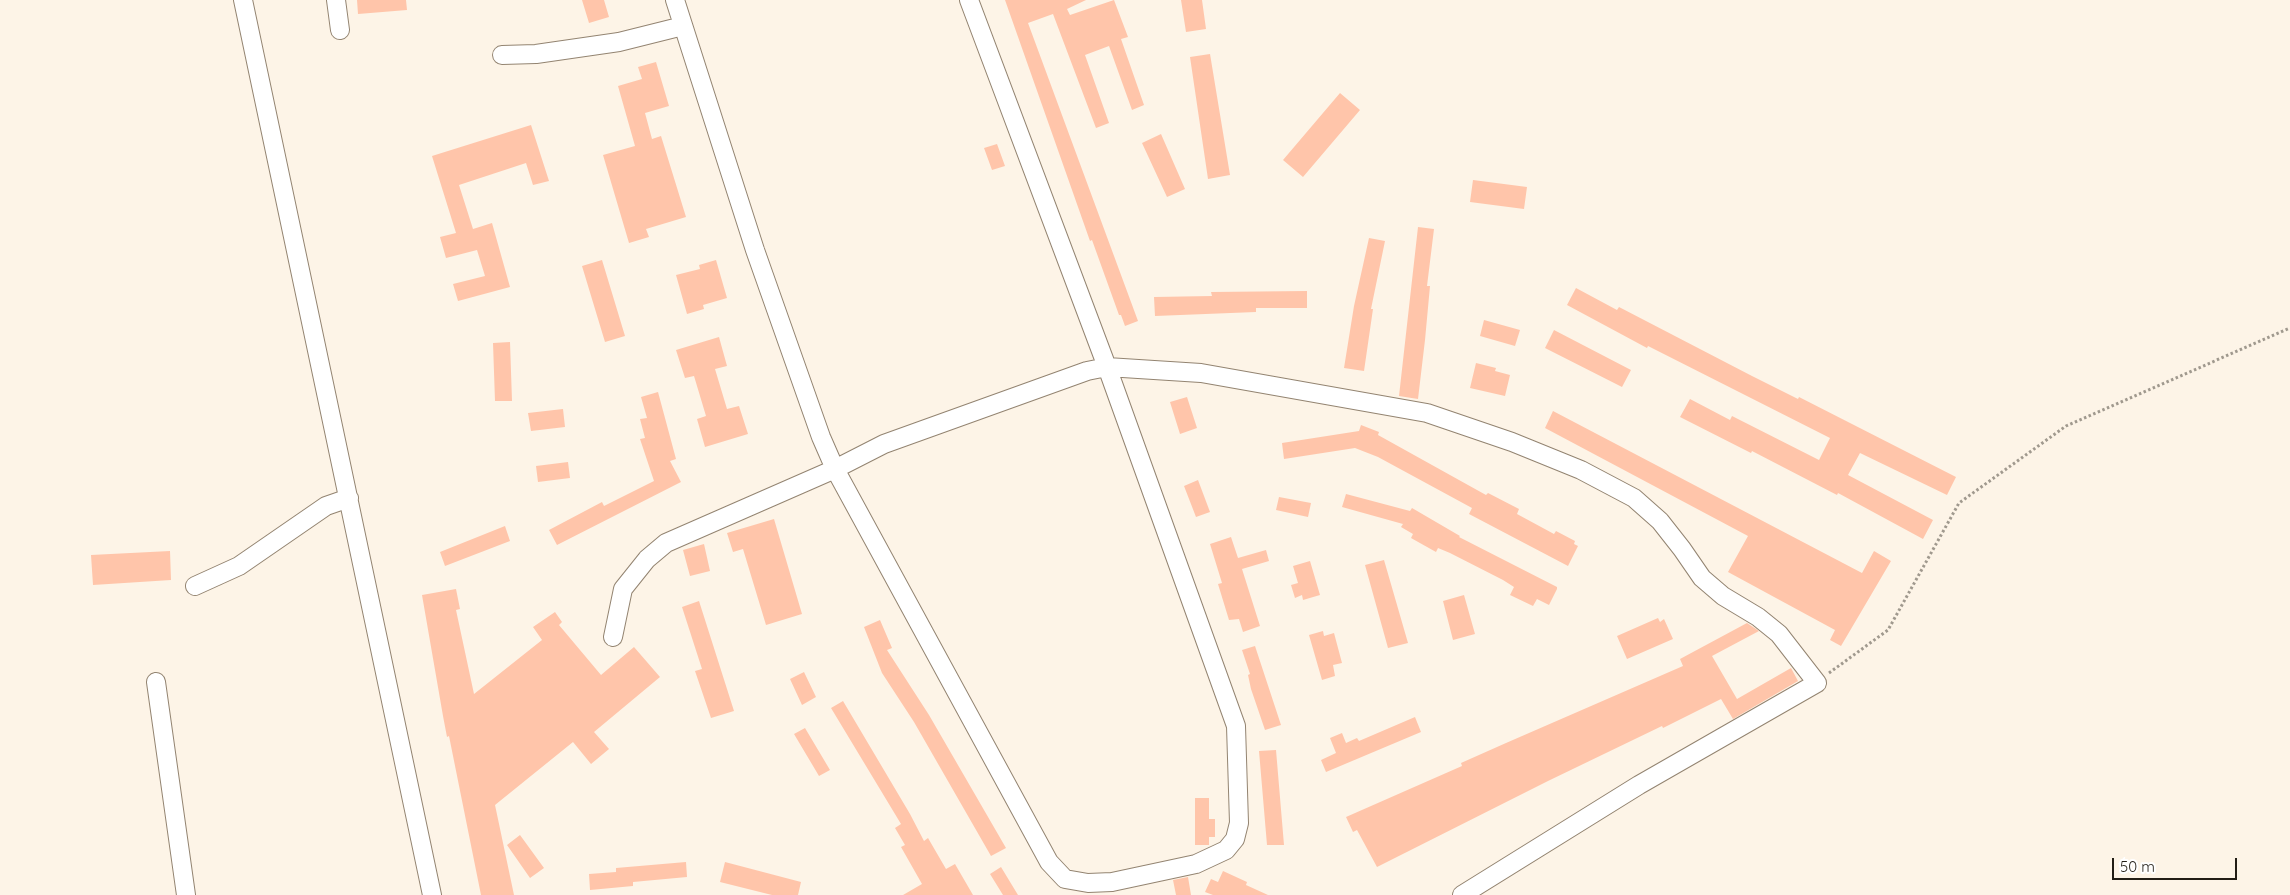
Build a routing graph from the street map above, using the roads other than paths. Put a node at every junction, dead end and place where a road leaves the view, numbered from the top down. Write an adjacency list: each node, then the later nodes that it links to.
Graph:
1 (243, 0): 10 (street)
2 (336, 0): 6 (street)
3 (674, 0): 5 (street)
4 (969, 0): 8 (street)
5 (683, 26): 7 (street); 9 (street)
6 (340, 30)
7 (502, 55)
8 (1107, 367): 9 (street); 9 (street); 16 (street)
9 (835, 469): 12 (street)
10 (349, 498): 11 (street); 15 (street)
11 (195, 586)
12 (613, 637)
13 (156, 682): 14 (street)
14 (186, 895)
15 (432, 895)
16 (1462, 895)

